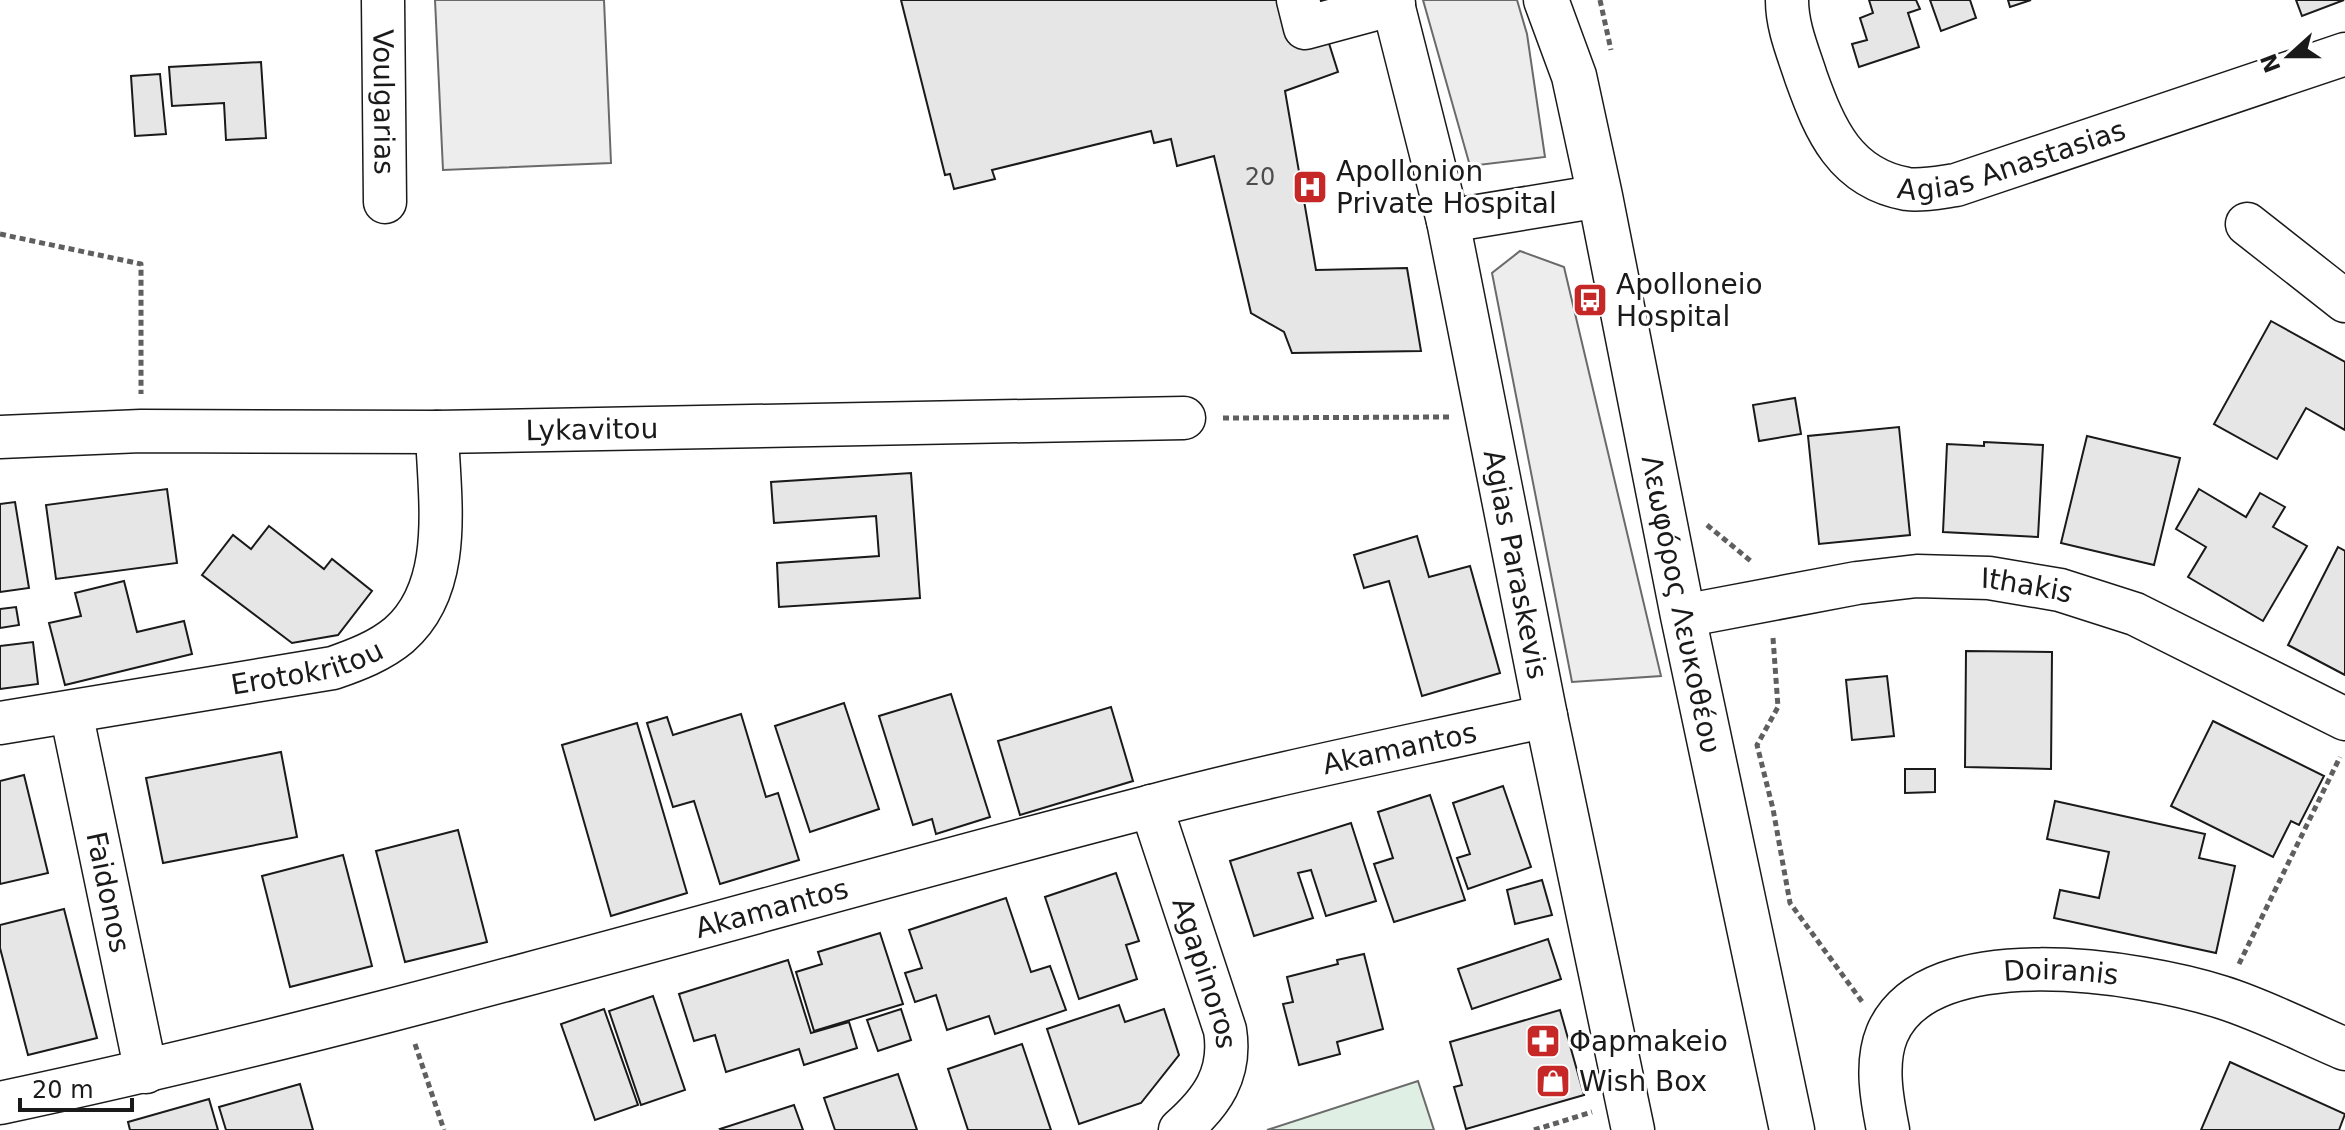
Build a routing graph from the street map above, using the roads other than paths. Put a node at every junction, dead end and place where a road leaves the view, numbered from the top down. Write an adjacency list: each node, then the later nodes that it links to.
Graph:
1 (383, 0): 10 (street, Voulgarias)
2 (1298, 0): 6 (street)
3 (1546, 0): 8 (main road, Λεωφόρος Λευκοθέου)
4 (1570, 0): 8 (main road, Λεωφόρος Λευκοθέου)
5 (1787, 0): 7 (street, Agias Anastasias)
6 (1393, 2): 11 (street, Agias Paraskevis)
7 (2344, 55)
8 (1594, 68): 9 (main road, Λεωφόρος Λευκοθέου)
9 (1600, 196): 11 (street); 17 (main road, Λεωφόρος Λευκοθέου)
10 (385, 202)
11 (1448, 221): 19 (street, Agias Paraskevis)
12 (2247, 224): 13 (street)
13 (2345, 301)
14 (1184, 418): 15 (street, Lykavitou)
15 (437, 432): 16 (street, Lykavitou); 18 (street, Erotokritou)
16 (0, 437)
17 (1683, 616): 20 (street, Ithakis); 28 (main road, Λεωφόρος Λευκοθέου)
18 (71, 712): 21 (street, Erotokritou); 24 (street, Faidonos)
19 (1546, 716): 22 (street, Akamantos); 26 (street, Agias Paraskevis)
20 (2345, 719)
21 (0, 723)
22 (1151, 806): 24 (street, Akamantos); 27 (street, Agapinoros)
23 (2345, 1049): 29 (street, Doiranis)
24 (146, 1072): 25 (street, Akamantos)
25 (0, 1103)
26 (1630, 1116)
27 (1180, 1130)
28 (1792, 1130)
29 (1888, 1130)

